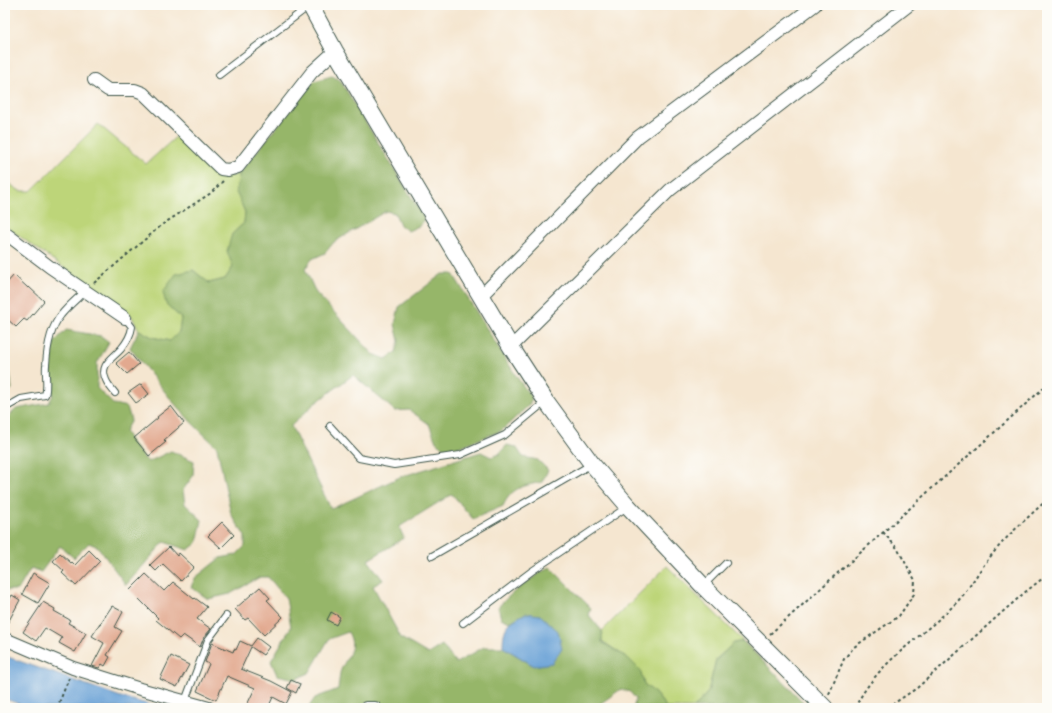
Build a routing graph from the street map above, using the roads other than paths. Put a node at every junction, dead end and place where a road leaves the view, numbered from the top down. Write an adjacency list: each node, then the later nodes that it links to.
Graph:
1 (310, 5): 4 (main road); 5 (lane)
2 (815, 5): 9 (street)
3 (909, 5): 11 (street)
4 (335, 52): 6 (street); 9 (main road)
5 (220, 75)
6 (94, 80)
7 (5, 233): 8 (street)
8 (86, 291): 10 (street); 14 (lane)
9 (481, 296): 11 (main road)
10 (125, 318): 12 (lane)
11 (511, 347): 13 (main road)
12 (115, 393)
13 (546, 401): 15 (lane); 16 (main road)
14 (5, 408)
15 (330, 426)
16 (592, 464): 17 (main road); 18 (lane)
17 (628, 506): 20 (main road); 22 (lane)
18 (432, 556)
19 (726, 563): 20 (lane)
20 (703, 586): 25 (main road)
21 (226, 616): 24 (lane)
22 (463, 623)
23 (5, 639): 24 (street)
24 (185, 701): 26 (street)
25 (824, 707)
26 (209, 708)
27 (366, 708): 28 (street)
28 (375, 708)

